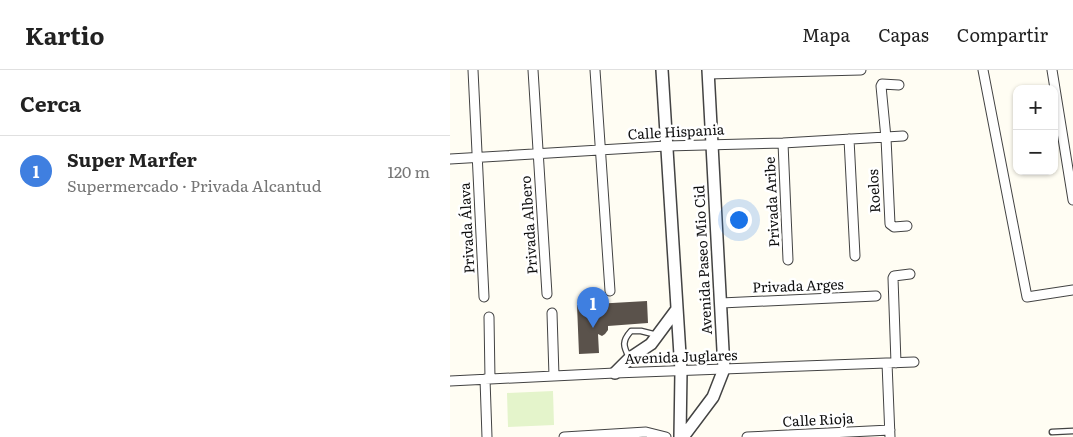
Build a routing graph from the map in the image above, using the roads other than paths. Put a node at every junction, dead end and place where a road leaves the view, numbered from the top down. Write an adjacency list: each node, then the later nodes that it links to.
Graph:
1 (473, 70): 18 (street, Privada Álava)
2 (533, 70): 17 (street, Privada Albero)
3 (595, 70): 16 (street)
4 (662, 70): 15 (street, Avenida Paseo Mio Cid)
5 (861, 70): 8 (street)
6 (983, 70): 25 (street)
7 (1052, 70): 20 (street)
8 (708, 72): 14 (street, Avenida Paseo Mio Cid)
9 (899, 85): 11 (street)
10 (903, 136): 11 (street, Calle Hispania)
11 (886, 138): 12 (street, Calle Hispania); 21 (street, Roelos)
12 (849, 139): 13 (street, Calle Hispania); 22 (street)
13 (783, 143): 14 (street, Calle Hispania); 23 (street, Privada Aribe)
14 (712, 144): 15 (street, Calle Hispania); 30 (street, Avenida Paseo Mio Cid)
15 (666, 146): 16 (street, Calle Hispania); 31 (street, Avenida Paseo Mio Cid)
16 (601, 150): 17 (street, Calle Hispania); 26 (street)
17 (538, 153): 18 (street, Calle Hispania); 27 (street, Privada Albero)
18 (477, 157): 19 (street, Calle Hispania); 29 (street, Privada Álava)
19 (450, 159)
20 (1073, 200)
21 (907, 226)
22 (856, 256)
23 (788, 260)
24 (910, 274): 37 (street)
25 (1073, 290)
26 (610, 291)
27 (547, 294)
28 (876, 296): 30 (street, Privada Arges)
29 (484, 297)
30 (721, 303): 38 (street, Avenida Paseo Mio Cid)
31 (677, 309): 34 (street); 39 (street, Avenida Paseo Mio Cid)
32 (552, 313): 41 (street)
33 (489, 316): 42 (street)
34 (657, 335): 35 (street); 35 (lane)
35 (630, 358): 40 (street)
36 (914, 362): 37 (street, Avenida Juglares)
37 (891, 363): 38 (street, Avenida Juglares); 46 (street)
38 (724, 369): 39 (street, Avenida Juglares); 50 (street, Avenida Paseo Mio Cid)
39 (681, 371): 40 (street, Avenida Juglares); 50 (street, Avenida Paseo Mio Cid)
40 (615, 373): 41 (street, Avenida Juglares)
41 (554, 376): 42 (street, Avenida Juglares)
42 (488, 379): 43 (street, Avenida Juglares); 47 (street)
43 (450, 381)
44 (1073, 431): 45 (lane)
45 (1052, 432)
46 (890, 433): 51 (street, Calle Rioja)
47 (487, 437)
48 (564, 437): 49 (street)
49 (666, 437)
50 (681, 437)
51 (747, 437)

